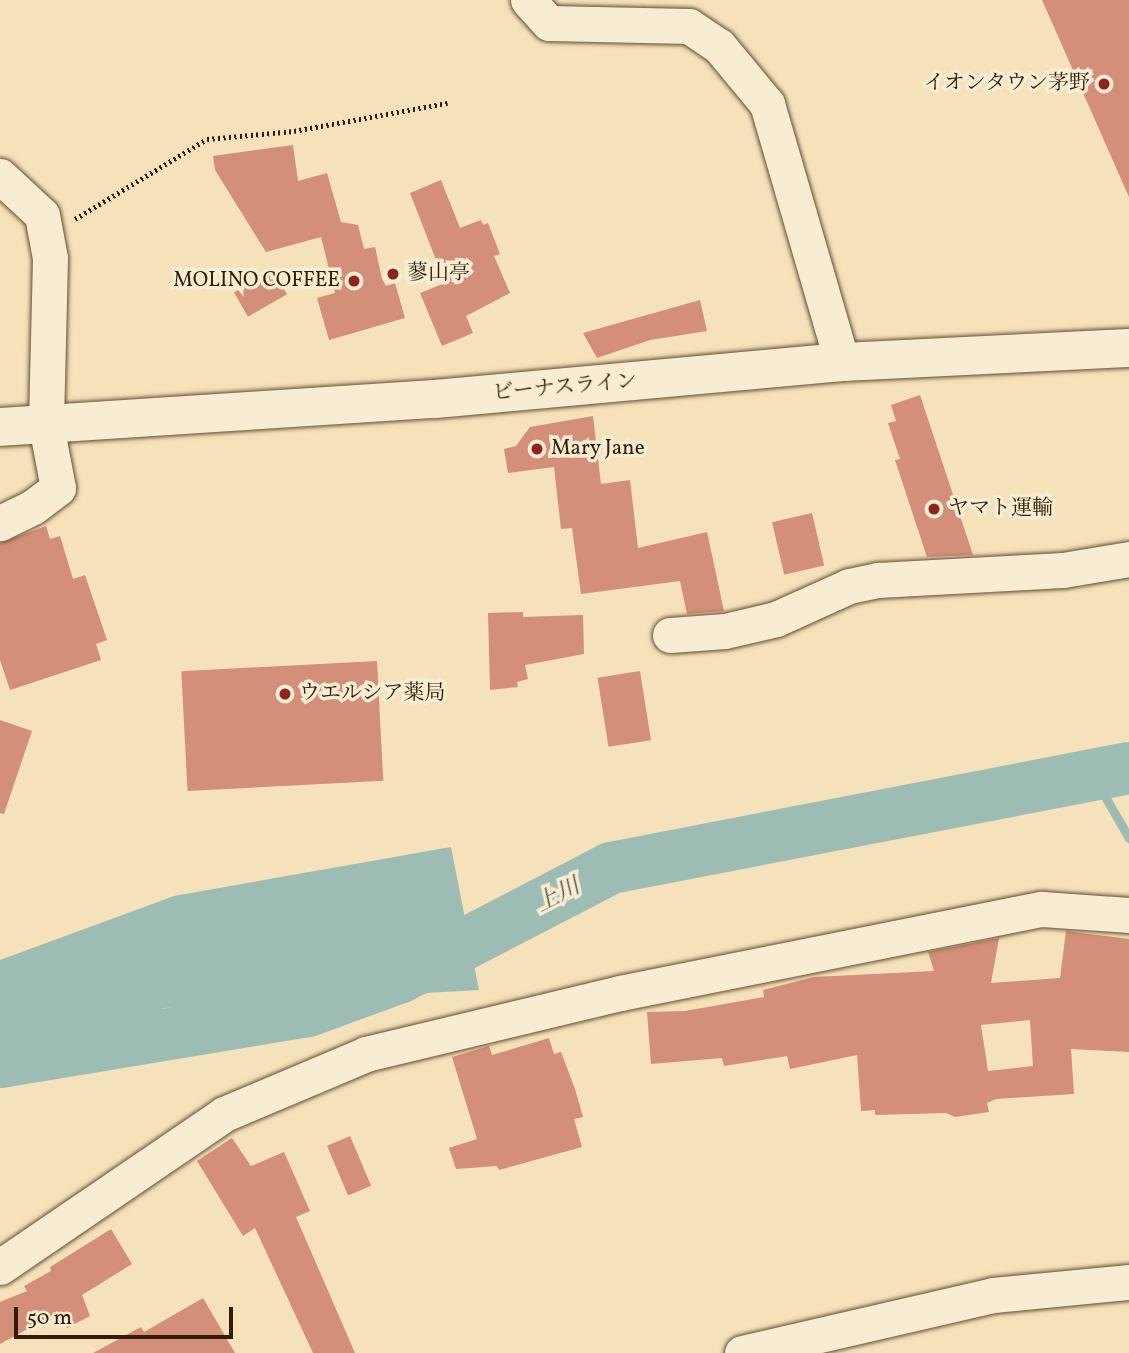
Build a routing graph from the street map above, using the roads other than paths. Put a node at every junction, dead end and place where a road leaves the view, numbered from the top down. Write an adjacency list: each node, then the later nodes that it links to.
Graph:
1 (528, 0): 4 (street)
2 (0, 176): 5 (street)
3 (1129, 348): 4 (main road, ビーナスライン)
4 (842, 362): 5 (main road, ビーナスライン)
5 (46, 425): 6 (main road, ビーナスライン); 7 (street)
6 (0, 427)
7 (0, 523)
8 (1129, 559): 9 (street)
9 (670, 635)
10 (1129, 915): 11 (street)
11 (0, 1267)
12 (1129, 1282): 13 (street)
13 (741, 1353)

